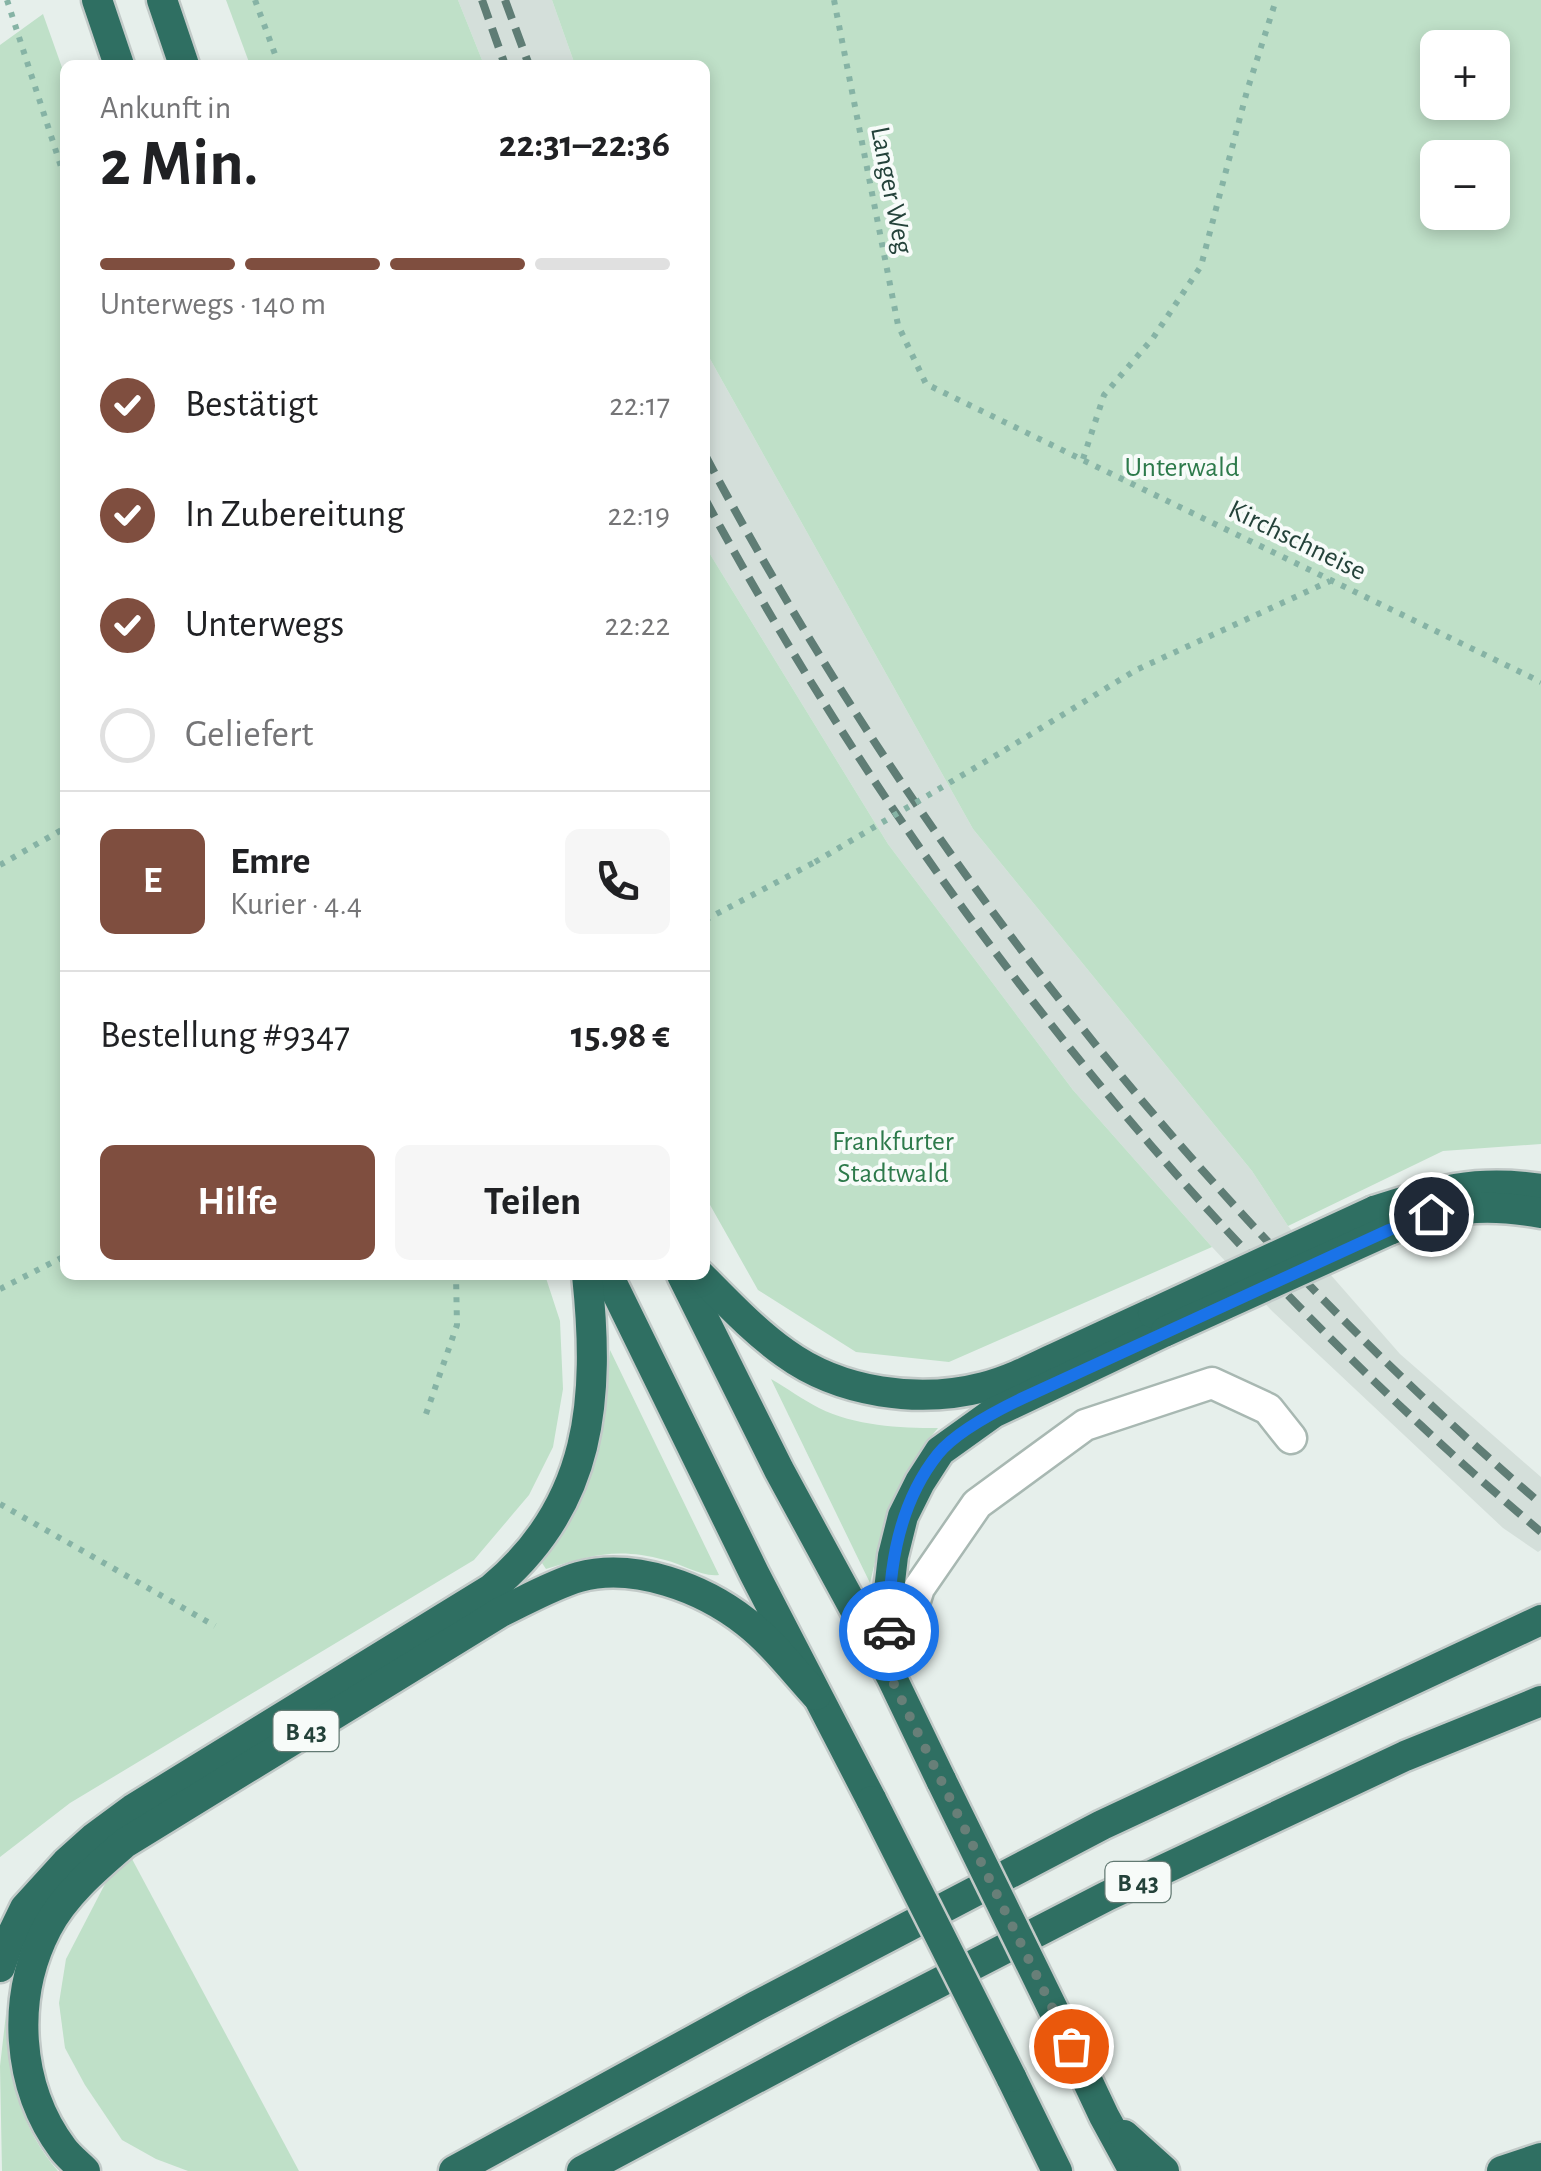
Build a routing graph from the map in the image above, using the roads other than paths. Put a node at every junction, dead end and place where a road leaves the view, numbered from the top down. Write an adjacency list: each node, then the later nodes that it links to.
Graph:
1 (97, 0): 3 (highway)
2 (162, 0): 4 (highway)
3 (117, 60)
4 (182, 60)
5 (1541, 1189): 7 (highway)
6 (1541, 1213): 7 (highway)
7 (1382, 1220): 12 (highway, bridge)
8 (588, 1280): 22 (highway, B 43)
9 (610, 1280): 18 (highway, B 43)
10 (684, 1280): 17 (highway)
11 (705, 1280): 12 (highway)
12 (1160, 1322): 17 (highway)
13 (1290, 1438): 17 (lane)
14 (1541, 1600): 16 (highway, B 43)
15 (1541, 1620): 16 (highway, B 43)
16 (1492, 1641): 27 (highway, B 43)
17 (890, 1676): 23 (highway, bridge)
18 (816, 1694): 25 (highway, B 43, bridge); 26 (highway, B 43)
19 (1541, 1701): 21 (highway, B 43)
20 (1541, 1725): 21 (highway, B 43)
21 (1405, 1756): 28 (highway, B 43)
22 (0, 1967)
23 (1104, 2116): 29 (highway); 30 (highway)
24 (1541, 2158): 31 (highway)
25 (1050, 2164)
26 (85, 2171)
27 (454, 2171)
28 (582, 2171)
29 (1134, 2171)
30 (1164, 2171)
31 (1502, 2171)

